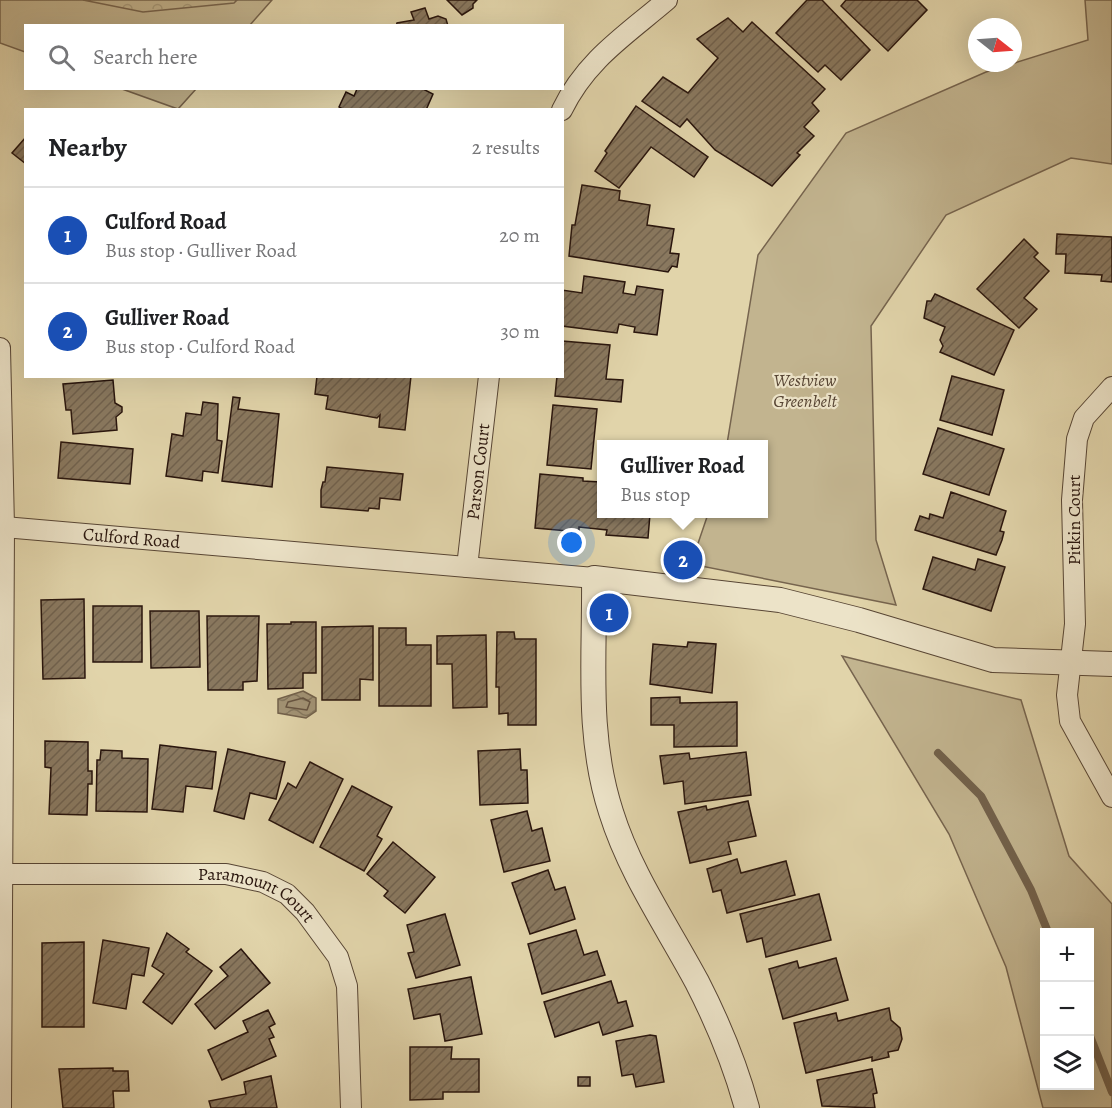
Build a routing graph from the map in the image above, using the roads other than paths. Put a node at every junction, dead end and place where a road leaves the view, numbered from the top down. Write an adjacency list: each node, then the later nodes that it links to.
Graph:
1 (667, 0): 2 (street)
2 (563, 108)
3 (0, 348): 6 (street)
4 (489, 378): 7 (street, Parson Court)
5 (1112, 387): 10 (street, Pitkin Court)
6 (4, 527): 7 (street, Culford Road); 12 (street)
7 (467, 567): 8 (street, Culford Road)
8 (594, 578): 10 (street, Culford Road); 15 (street)
9 (1112, 664): 10 (street, Culford Road)
10 (1070, 665): 11 (street, Pitkin Court)
11 (1112, 797)
12 (1, 873): 13 (street); 14 (street, Paramount Court)
13 (1, 1108)
14 (351, 1108)
15 (747, 1108)

